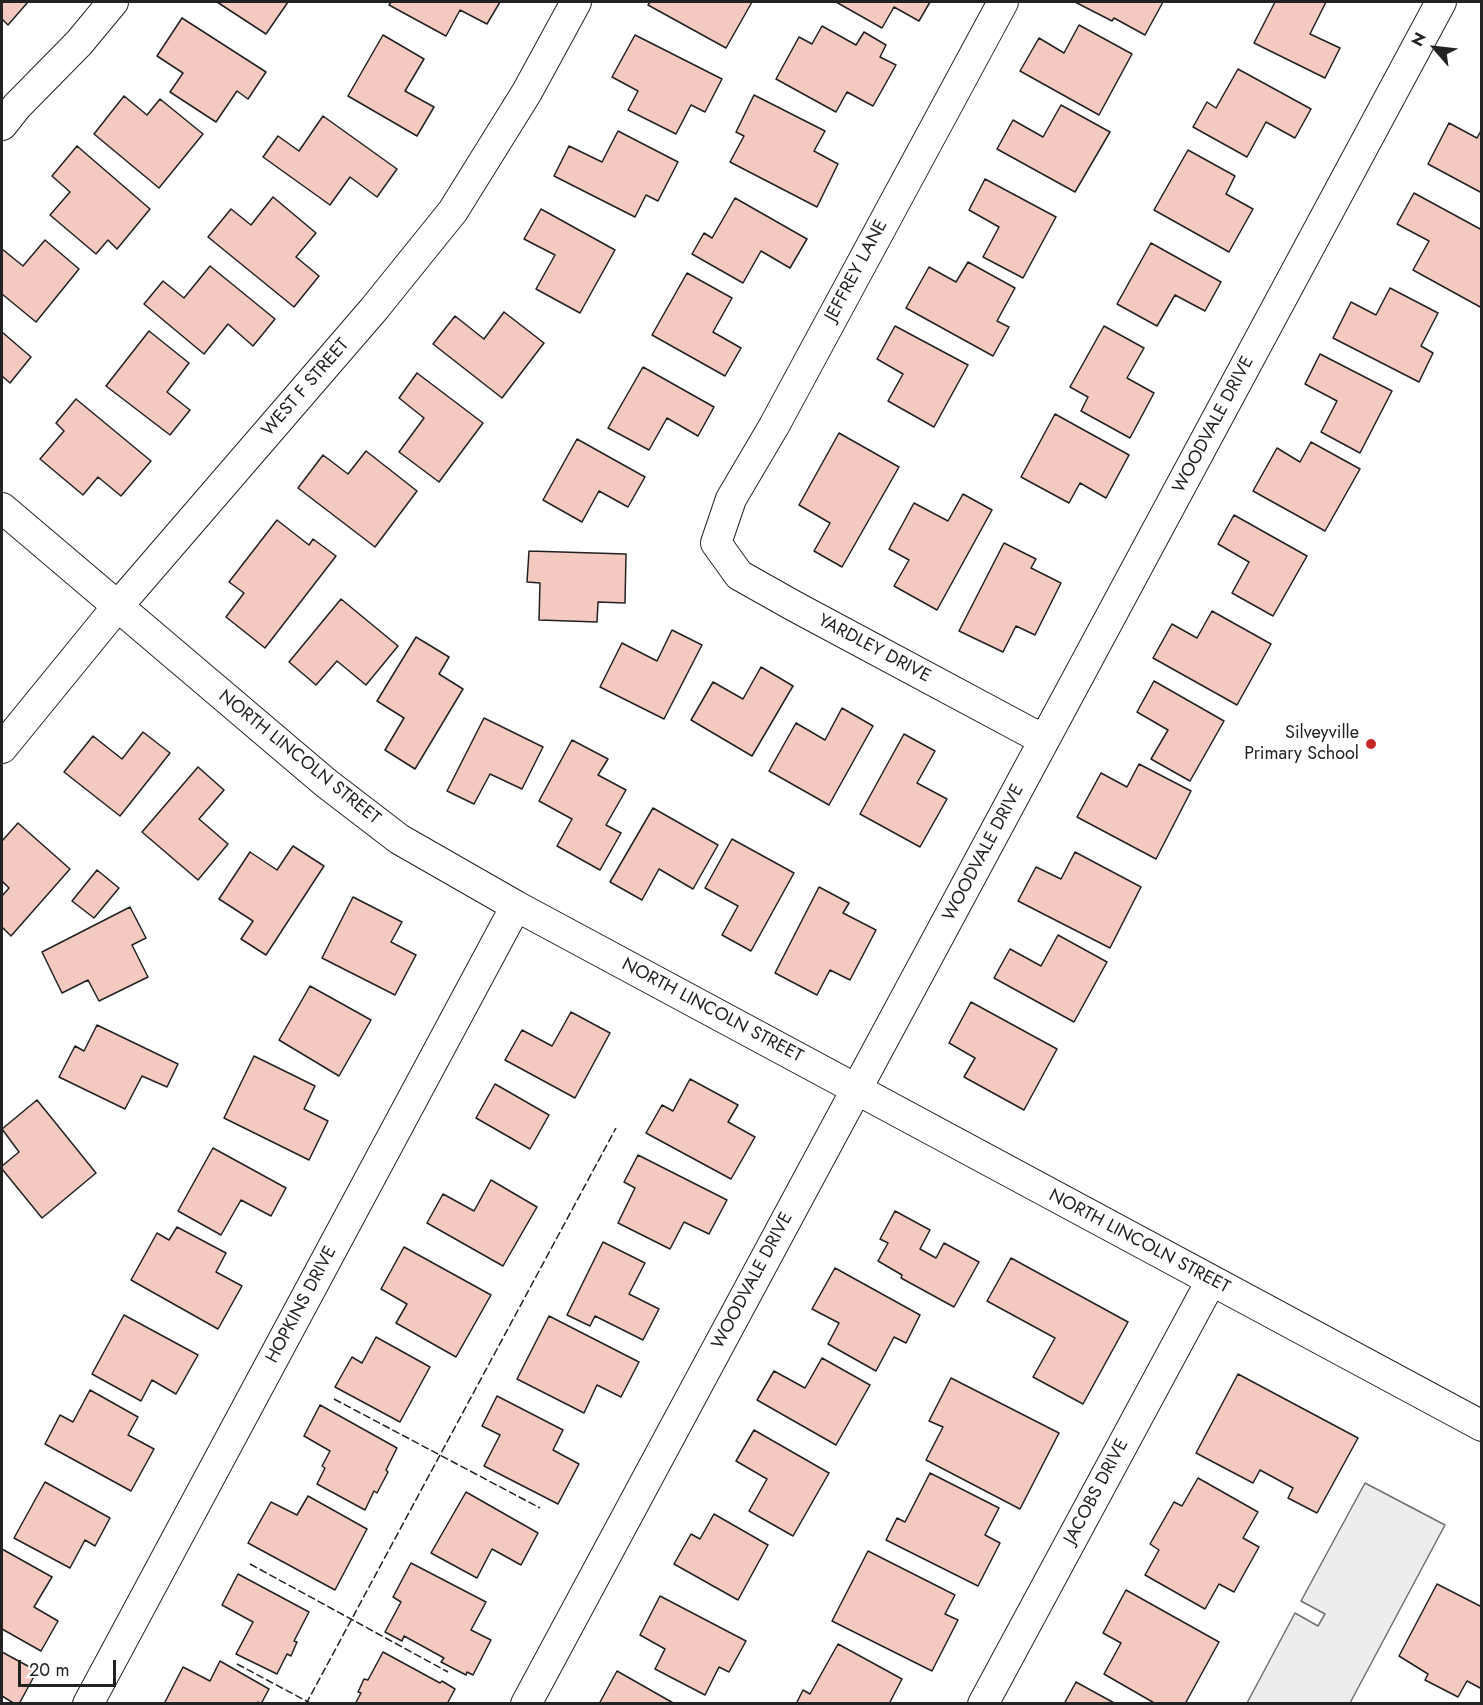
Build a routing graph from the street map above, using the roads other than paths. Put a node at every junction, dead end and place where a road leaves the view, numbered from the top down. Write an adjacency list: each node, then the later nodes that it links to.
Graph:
1 (113, 2): 5 (street)
2 (576, 2): 8 (street, WEST F STREET)
3 (1003, 2): 7 (street, JEFFREY LANE)
4 (1441, 2): 9 (street, WOODVALE DRIVE)
5 (2, 125)
6 (2, 508): 8 (street, NORTH LINCOLN STREET)
7 (716, 543): 9 (street, YARDLEY DRIVE)
8 (117, 607): 10 (street, WEST F STREET); 11 (street, NORTH LINCOLN STREET)
9 (1044, 740): 12 (street, WOODVALE DRIVE)
10 (2, 748)
11 (516, 906): 12 (street, NORTH LINCOLN STREET); 15 (street, HOPKINS DRIVE)
12 (856, 1089): 13 (street, NORTH LINCOLN STREET); 16 (street, WOODVALE DRIVE)
13 (1211, 1281): 14 (street, NORTH LINCOLN STREET); 17 (street, JACOBS DRIVE)
14 (1482, 1426)
15 (88, 1704)
16 (526, 1704)
17 (983, 1704)

